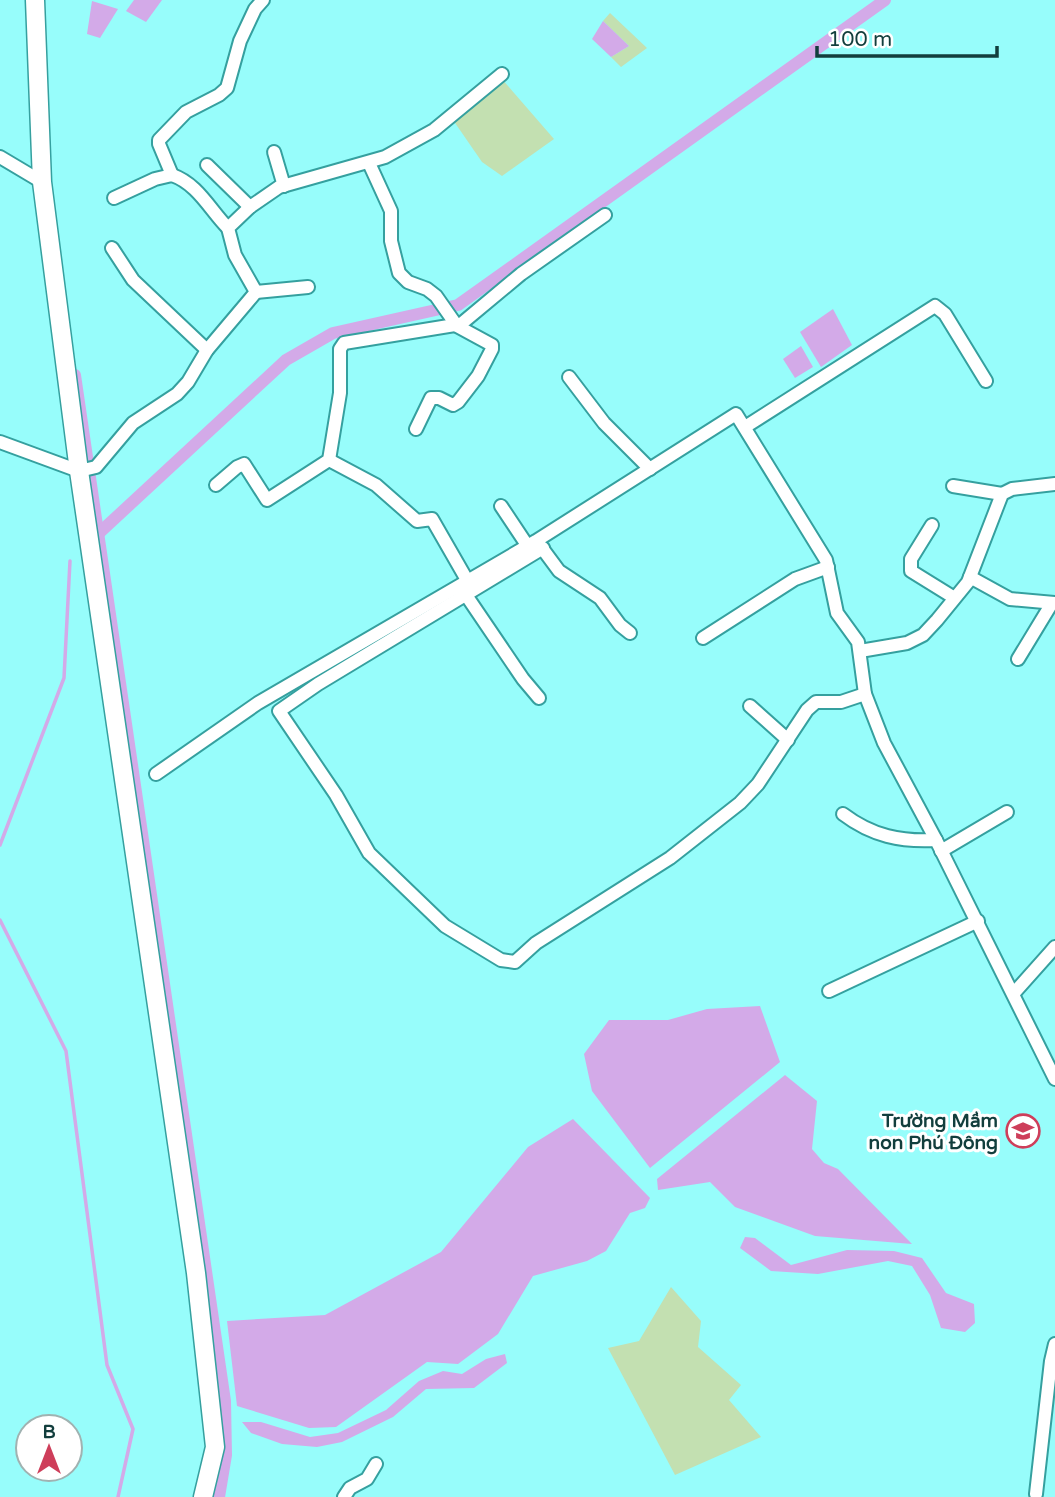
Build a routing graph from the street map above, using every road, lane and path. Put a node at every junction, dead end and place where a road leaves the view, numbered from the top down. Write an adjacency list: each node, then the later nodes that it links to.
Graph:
1 (35, 0): 9 (main road)
2 (263, 0): 8 (street)
3 (502, 74): 6 (street)
4 (274, 152): 10 (street)
5 (0, 158): 9 (street)
6 (369, 163): 10 (street); 18 (street)
7 (207, 165): 12 (street)
8 (172, 175): 11 (street); 14 (street)
9 (42, 182): 26 (main road)
10 (284, 186): 12 (street)
11 (114, 198)
12 (250, 207): 14 (street)
13 (605, 215): 18 (street)
14 (228, 228): 17 (street)
15 (112, 248): 19 (street)
16 (308, 288): 17 (street)
17 (256, 292): 19 (street)
18 (457, 326): 23 (street); 25 (street)
19 (208, 350): 26 (street)
20 (569, 377): 27 (street)
21 (986, 381): 22 (street)
22 (745, 427): 27 (street); 35 (street)
23 (416, 429)
24 (0, 442): 26 (street)
25 (329, 460): 28 (street); 37 (street)
26 (88, 469): 61 (main road)
27 (650, 469): 34 (street)
28 (216, 485)
29 (1055, 485): 31 (street)
30 (953, 486): 31 (street)
31 (1002, 494): 36 (street)
32 (501, 506): 34 (street)
33 (932, 525): 39 (street)
34 (537, 545): 37 (street); 38 (street); 41 (street)
35 (828, 566): 42 (street); 43 (street)
36 (970, 577): 39 (street); 40 (street)
37 (467, 580): 49 (street)
38 (466, 595): 46 (street); 48 (street)
39 (953, 597): 43 (street)
40 (1053, 603): 44 (street)
41 (630, 633)
42 (703, 639)
43 (860, 651): 45 (street)
44 (1018, 659)
45 (865, 694): 48 (street); 52 (street)
46 (539, 698)
47 (750, 706): 48 (street)
48 (788, 740)
49 (156, 774)
50 (1007, 812): 52 (street)
51 (843, 814): 52 (street)
52 (939, 845): 53 (street)
53 (978, 921): 55 (street); 56 (street)
54 (1055, 947): 56 (street)
55 (830, 990)
56 (1014, 993): 57 (street)
57 (1055, 1079)
58 (1055, 1344): 60 (street)
59 (376, 1464): 62 (street)
60 (1035, 1494)
61 (203, 1497)
62 (344, 1497)

